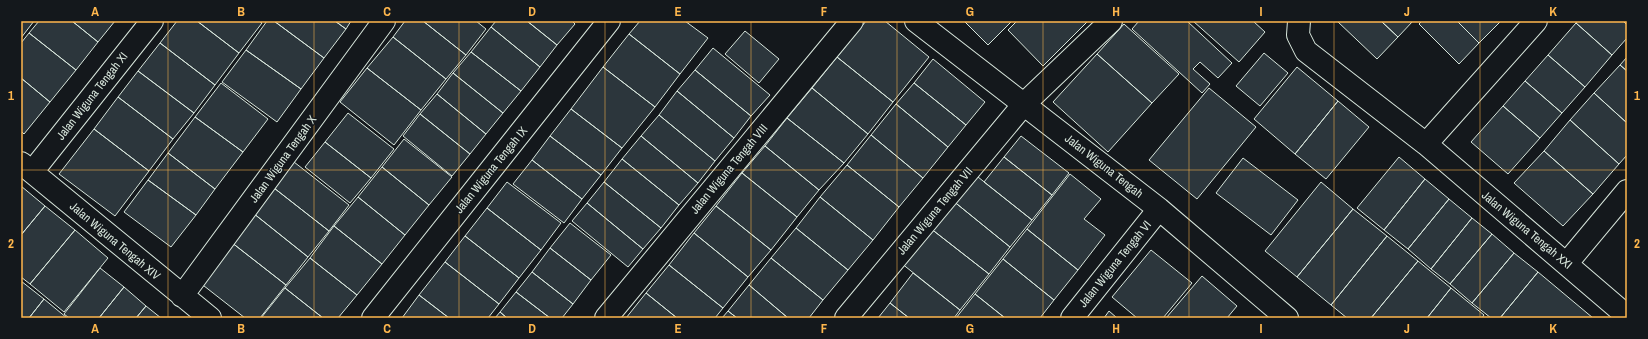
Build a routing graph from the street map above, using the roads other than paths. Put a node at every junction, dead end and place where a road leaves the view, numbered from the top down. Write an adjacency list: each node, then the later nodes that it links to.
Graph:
1 (152, 21): 11 (street, Jalan Wiguna Tengah XI)
2 (384, 21): 15 (street, Jalan Wiguna Tengah X)
3 (609, 21): 18 (street, Jalan Wiguna Tengah IX)
4 (852, 21): 19 (street, Jalan Wiguna Tengah VIII)
5 (916, 21): 9 (street, Jalan Wiguna Tengah)
6 (1111, 21): 9 (street, Jalan Wiguna Tengah VII)
7 (1299, 21): 10 (street, Jalan Wiguna Tengah XXI)
8 (1536, 21): 10 (street)
9 (1024, 104): 13 (street, Jalan Wiguna Tengah); 20 (street, Jalan Wiguna Tengah VII)
10 (1426, 144): 14 (street, Jalan Wiguna Tengah XXI)
11 (27, 167): 15 (street, Jalan Wiguna Tengah XIV)
12 (1627, 191): 14 (street)
13 (1159, 209): 21 (street, Jalan Wiguna Tengah VI); 22 (street, Jalan Wiguna Tengah)
14 (1567, 263): 16 (street, Jalan Wiguna Tengah XXI)
15 (182, 296): 17 (street, Jalan Wiguna Tengah XIV)
16 (1627, 316)
17 (210, 318)
18 (373, 318)
19 (606, 318)
20 (846, 318)
21 (1072, 318)
22 (1287, 318)

